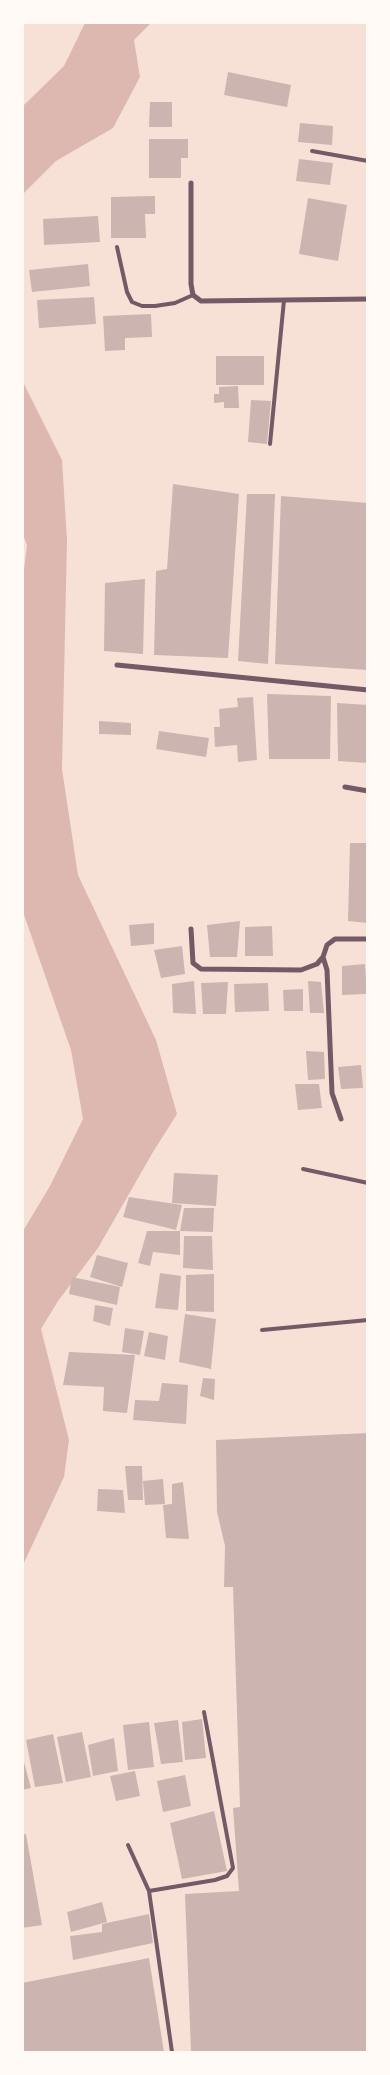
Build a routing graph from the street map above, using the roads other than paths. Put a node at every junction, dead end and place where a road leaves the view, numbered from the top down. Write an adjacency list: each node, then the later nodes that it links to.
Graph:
1 (312, 151): 2 (lane)
2 (368, 161)
3 (191, 183): 5 (street)
4 (117, 247): 5 (lane)
5 (193, 295): 7 (street)
6 (368, 299): 7 (street)
7 (284, 300): 8 (lane)
8 (270, 444)
9 (117, 665): 10 (street)
10 (368, 690)
11 (345, 786): 12 (street)
12 (368, 791)
13 (191, 929): 15 (street)
14 (368, 939): 15 (street)
15 (323, 957): 16 (street)
16 (341, 1119)
17 (303, 1169): 18 (lane)
18 (368, 1183)
19 (368, 1320): 20 (lane)
20 (262, 1330)
21 (204, 1712): 23 (lane)
22 (128, 1845): 23 (lane)
23 (149, 1891): 24 (lane)
24 (172, 2052)

